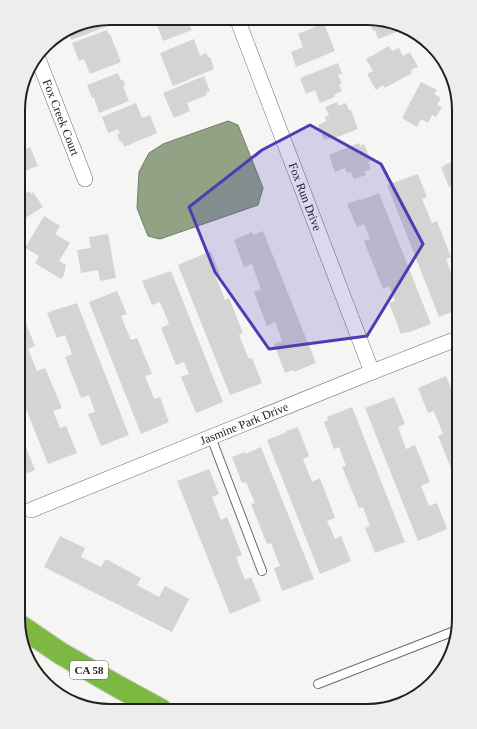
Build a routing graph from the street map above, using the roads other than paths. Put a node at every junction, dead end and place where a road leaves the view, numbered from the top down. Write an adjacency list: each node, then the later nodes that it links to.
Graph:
1 (240, 25): 5 (street, Fox Run Drive)
2 (39, 62): 3 (street, Fox Creek Court)
3 (84, 179)
4 (452, 341): 5 (street, Jasmine Park Drive)
5 (372, 372): 6 (street, Jasmine Park Drive)
6 (210, 437): 7 (street, Jasmine Park Drive); 8 (lane)
7 (31, 510)
8 (262, 571)
9 (26, 631): 12 (highway, CA 58)
10 (450, 633): 11 (lane)
11 (318, 684)
12 (150, 704)

